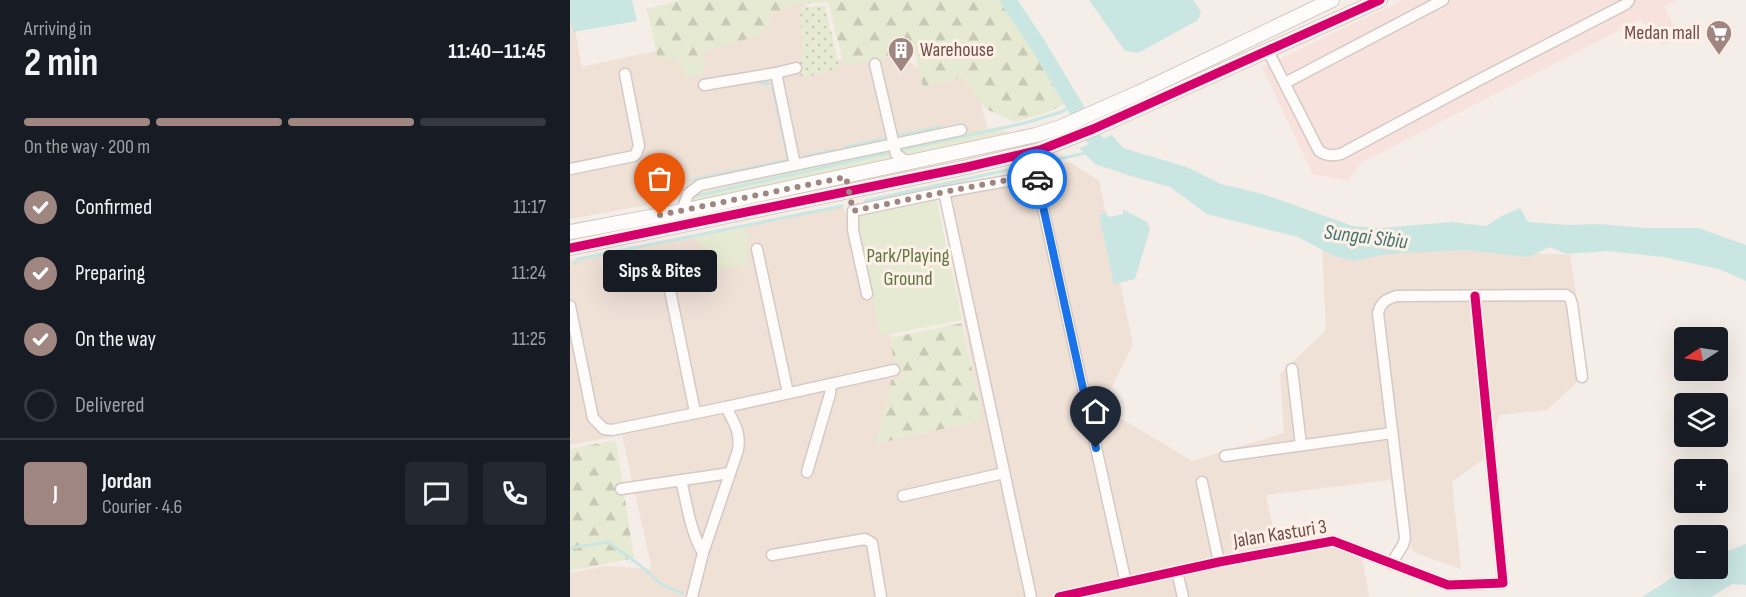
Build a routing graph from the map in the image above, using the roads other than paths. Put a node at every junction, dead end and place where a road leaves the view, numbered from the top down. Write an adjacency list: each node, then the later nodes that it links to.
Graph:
1 (1332, 0): 14 (street)
2 (1380, 0): 5 (street)
3 (1629, 0): 10 (street)
4 (1439, 1): 10 (street)
5 (1268, 51): 10 (street); 18 (street)
6 (875, 64): 13 (street)
7 (796, 68): 8 (street)
8 (776, 73): 11 (street); 15 (street)
9 (626, 74): 16 (street)
10 (1285, 83)
11 (704, 85)
12 (961, 130): 13 (street)
13 (892, 145): 14 (street); 15 (street)
14 (912, 162): 17 (street)
15 (795, 165): 20 (street)
16 (570, 169)
17 (846, 177): 18 (street); 20 (street)
18 (850, 191): 21 (street); 23 (street)
19 (944, 192): 21 (street); 42 (street); 52 (street)
20 (682, 211): 22 (street)
21 (853, 211): 26 (street)
22 (570, 232)
23 (570, 248)
24 (757, 249): 34 (street)
25 (666, 271): 36 (street)
26 (867, 294)
27 (1475, 296): 32 (street); 37 (street); 50 (street, Jalan Kasturi 3)
28 (570, 306): 29 (street)
29 (572, 322): 36 (street)
30 (1292, 369): 38 (street)
31 (894, 370): 33 (street)
32 (1582, 377)
33 (831, 384): 34 (street); 40 (street)
34 (788, 393): 35 (street)
35 (726, 407): 36 (street); 41 (street)
36 (695, 412)
37 (1392, 433): 38 (street); 50 (street)
38 (1301, 445): 39 (street)
39 (1225, 456)
40 (807, 472)
41 (730, 473): 43 (street); 47 (street)
42 (1004, 473): 46 (street); 56 (street)
43 (681, 480): 45 (street); 47 (street)
44 (1202, 482): 49 (street)
45 (621, 489)
46 (903, 496)
47 (703, 553): 54 (street)
48 (772, 555): 55 (street)
49 (1219, 562): 50 (street, Jalan Kasturi 3); 51 (street, Jalan Kasturi 3)
50 (1391, 564)
51 (1177, 572): 52 (street, Jalan Kasturi 3); 58 (street)
52 (1126, 583): 53 (street, Jalan Kasturi 3)
53 (1083, 594): 57 (street, Jalan Kasturi 3)
54 (692, 597)
55 (881, 597)
56 (1031, 597)
57 (1059, 597)
58 (1183, 597)

